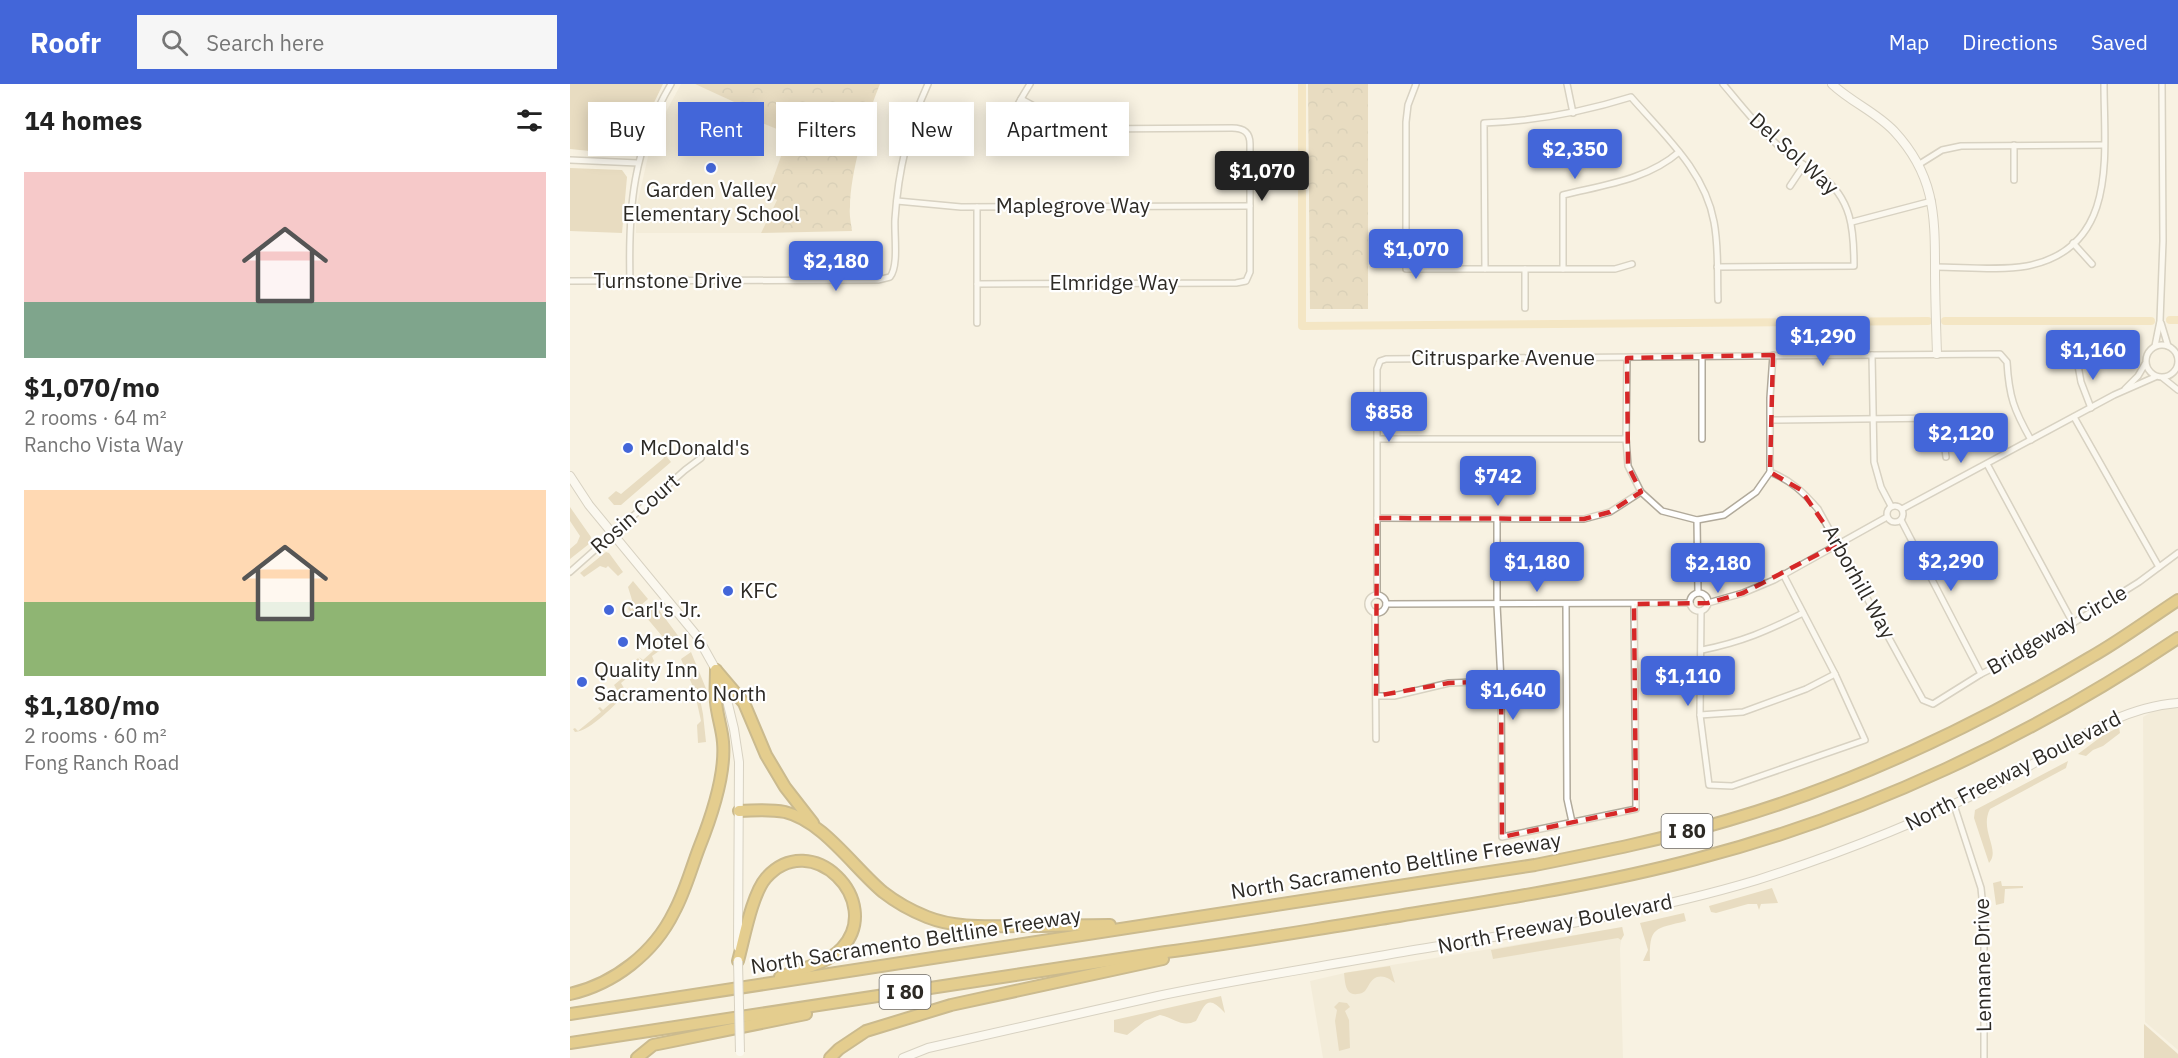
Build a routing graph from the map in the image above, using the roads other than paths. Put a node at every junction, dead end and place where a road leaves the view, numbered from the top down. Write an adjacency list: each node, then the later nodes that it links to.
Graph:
1 (671, 84): 17 (street)
2 (928, 84): 22 (street, Turnstone Drive)
3 (1030, 84): 10 (street)
4 (1416, 84): 32 (street)
5 (1567, 84): 12 (street)
6 (1723, 84): 18 (street, Del Sol Way)
7 (1832, 84): 19 (street)
8 (2104, 84): 14 (street)
9 (2162, 84): 40 (street)
10 (1021, 99): 11 (street); 24 (street)
11 (1020, 102)
12 (1573, 113): 15 (street); 32 (street)
13 (2014, 145): 14 (street); 19 (street); 20 (street)
14 (2104, 145): 27 (street)
15 (1679, 152): 30 (street); 34 (street)
16 (570, 160): 17 (street)
17 (638, 163): 36 (street)
18 (1804, 165): 21 (street); 26 (street, Del Sol Way)
19 (1918, 165): 23 (street)
20 (2014, 180)
21 (1790, 186)
22 (897, 201): 25 (street, Maplegrove Way); 36 (street, Turnstone Drive)
23 (1932, 201): 26 (street); 31 (street)
24 (1250, 206): 25 (street, Maplegrove Way); 37 (street, Elmridge Way)
25 (977, 207): 37 (street)
26 (1852, 222): 30 (street, Del Sol Way)
27 (2073, 243): 29 (street); 31 (street)
28 (1632, 264): 34 (street)
29 (2092, 264)
30 (1717, 267): 38 (street)
31 (1935, 267): 44 (street)
32 (1485, 269): 33 (street)
33 (1525, 269): 34 (street); 39 (street)
34 (1563, 269)
35 (570, 281): 36 (street, Turnstone Drive)
36 (630, 281)
37 (977, 284): 41 (street)
38 (1718, 300)
39 (1525, 308)
40 (2160, 321): 42 (street); 43 (street)
41 (977, 323)
42 (2155, 346): 43 (street); 50 (street)
43 (2168, 346): 51 (street)
44 (1937, 354): 46 (street); 63 (street)
45 (1773, 355): 46 (street); 47 (street); 59 (street)
46 (1872, 355): 58 (street)
47 (1702, 356): 48 (street); 62 (street)
48 (1627, 358): 60 (street, Citrusparke Avenue); 61 (street)
49 (2078, 360): 56 (street)
50 (2145, 364): 52 (street); 54 (street)
51 (2177, 373): 53 (street)
52 (2155, 377): 53 (street); 54 (street)
53 (2163, 378): 55 (street)
54 (2124, 390): 56 (street)
55 (2178, 390)
56 (2091, 408): 57 (street)
57 (2074, 417): 63 (street); 80 (street)
58 (1874, 418): 59 (street); 64 (street); 70 (street)
59 (1771, 420): 67 (street)
60 (1378, 439): 61 (street); 73 (street)
61 (1626, 439): 69 (street)
62 (1702, 439)
63 (2031, 440): 66 (street)
64 (1946, 457)
65 (701, 458): 77 (street, Rosin Court)
66 (1987, 464): 71 (street); 95 (street)
67 (1770, 472): 75 (street); 78 (street, Arborhill Way)
68 (570, 476): 77 (street)
69 (1641, 492): 74 (street); 75 (street)
70 (1891, 506): 71 (street); 72 (street)
71 (1902, 509): 76 (street)
72 (1887, 517): 76 (street); 78 (street)
73 (1377, 518): 74 (street); 84 (street)
74 (1497, 519): 91 (street)
75 (1697, 519): 83 (street)
76 (1900, 520): 100 (street)
77 (613, 533): 81 (street, Rosin Court); 98 (street)
78 (1839, 544): 82 (street); 104 (street, Arborhill Way)
79 (2178, 553): 80 (street, Bridgeway Circle)
80 (2159, 567): 95 (street, Bridgeway Circle)
81 (570, 572)
82 (1784, 574): 87 (street); 94 (street)
83 (1698, 593): 86 (street); 87 (street)
84 (1377, 595): 88 (street); 93 (street)
85 (2178, 600): 111 (highway, North Sacramento Beltline Freeway / I 80)
86 (1690, 603): 90 (street); 92 (street)
87 (1708, 603): 92 (street)
88 (1386, 604): 91 (street); 93 (street)
89 (1566, 604): 90 (street); 91 (street); 109 (street)
90 (1634, 604): 109 (street)
91 (1497, 605): 101 (street)
92 (1701, 611): 97 (street)
93 (1376, 612): 102 (street)
94 (1803, 613): 97 (street); 99 (street)
95 (2073, 623): 100 (street, Bridgeway Circle)
96 (2178, 638): 112 (highway, I 80)
97 (1702, 650): 105 (street)
98 (716, 670): 108 (street); 110 (highway); 116 (highway)
99 (1835, 674): 105 (street); 105 (street)
100 (1981, 674): 104 (street, Bridgeway Circle)
101 (1501, 681): 102 (street); 109 (street)
102 (1376, 696): 106 (street)
103 (2178, 703): 107 (street, North Freeway Boulevard)
104 (1932, 704)
105 (1700, 715)
106 (1376, 739)
107 (1954, 805): 122 (street, North Freeway Boulevard); 123 (street, Lennane Drive)
108 (739, 811): 110 (highway); 113 (street)
109 (1572, 822)
110 (823, 834): 111 (highway)
111 (1149, 925): 114 (highway, North Sacramento Beltline Freeway / I 80)
112 (1240, 943): 115 (highway, I 80); 121 (highway)
113 (738, 961): 114 (highway); 119 (street, bridge)
114 (761, 985): 117 (highway, North Sacramento Beltline Freeway / I 80)
115 (923, 989): 118 (highway, I 80); 120 (highway)
116 (570, 994)
117 (570, 1014)
118 (570, 1043)
119 (739, 1056)
120 (637, 1058)
121 (830, 1058)
122 (903, 1058)
123 (1984, 1058)

